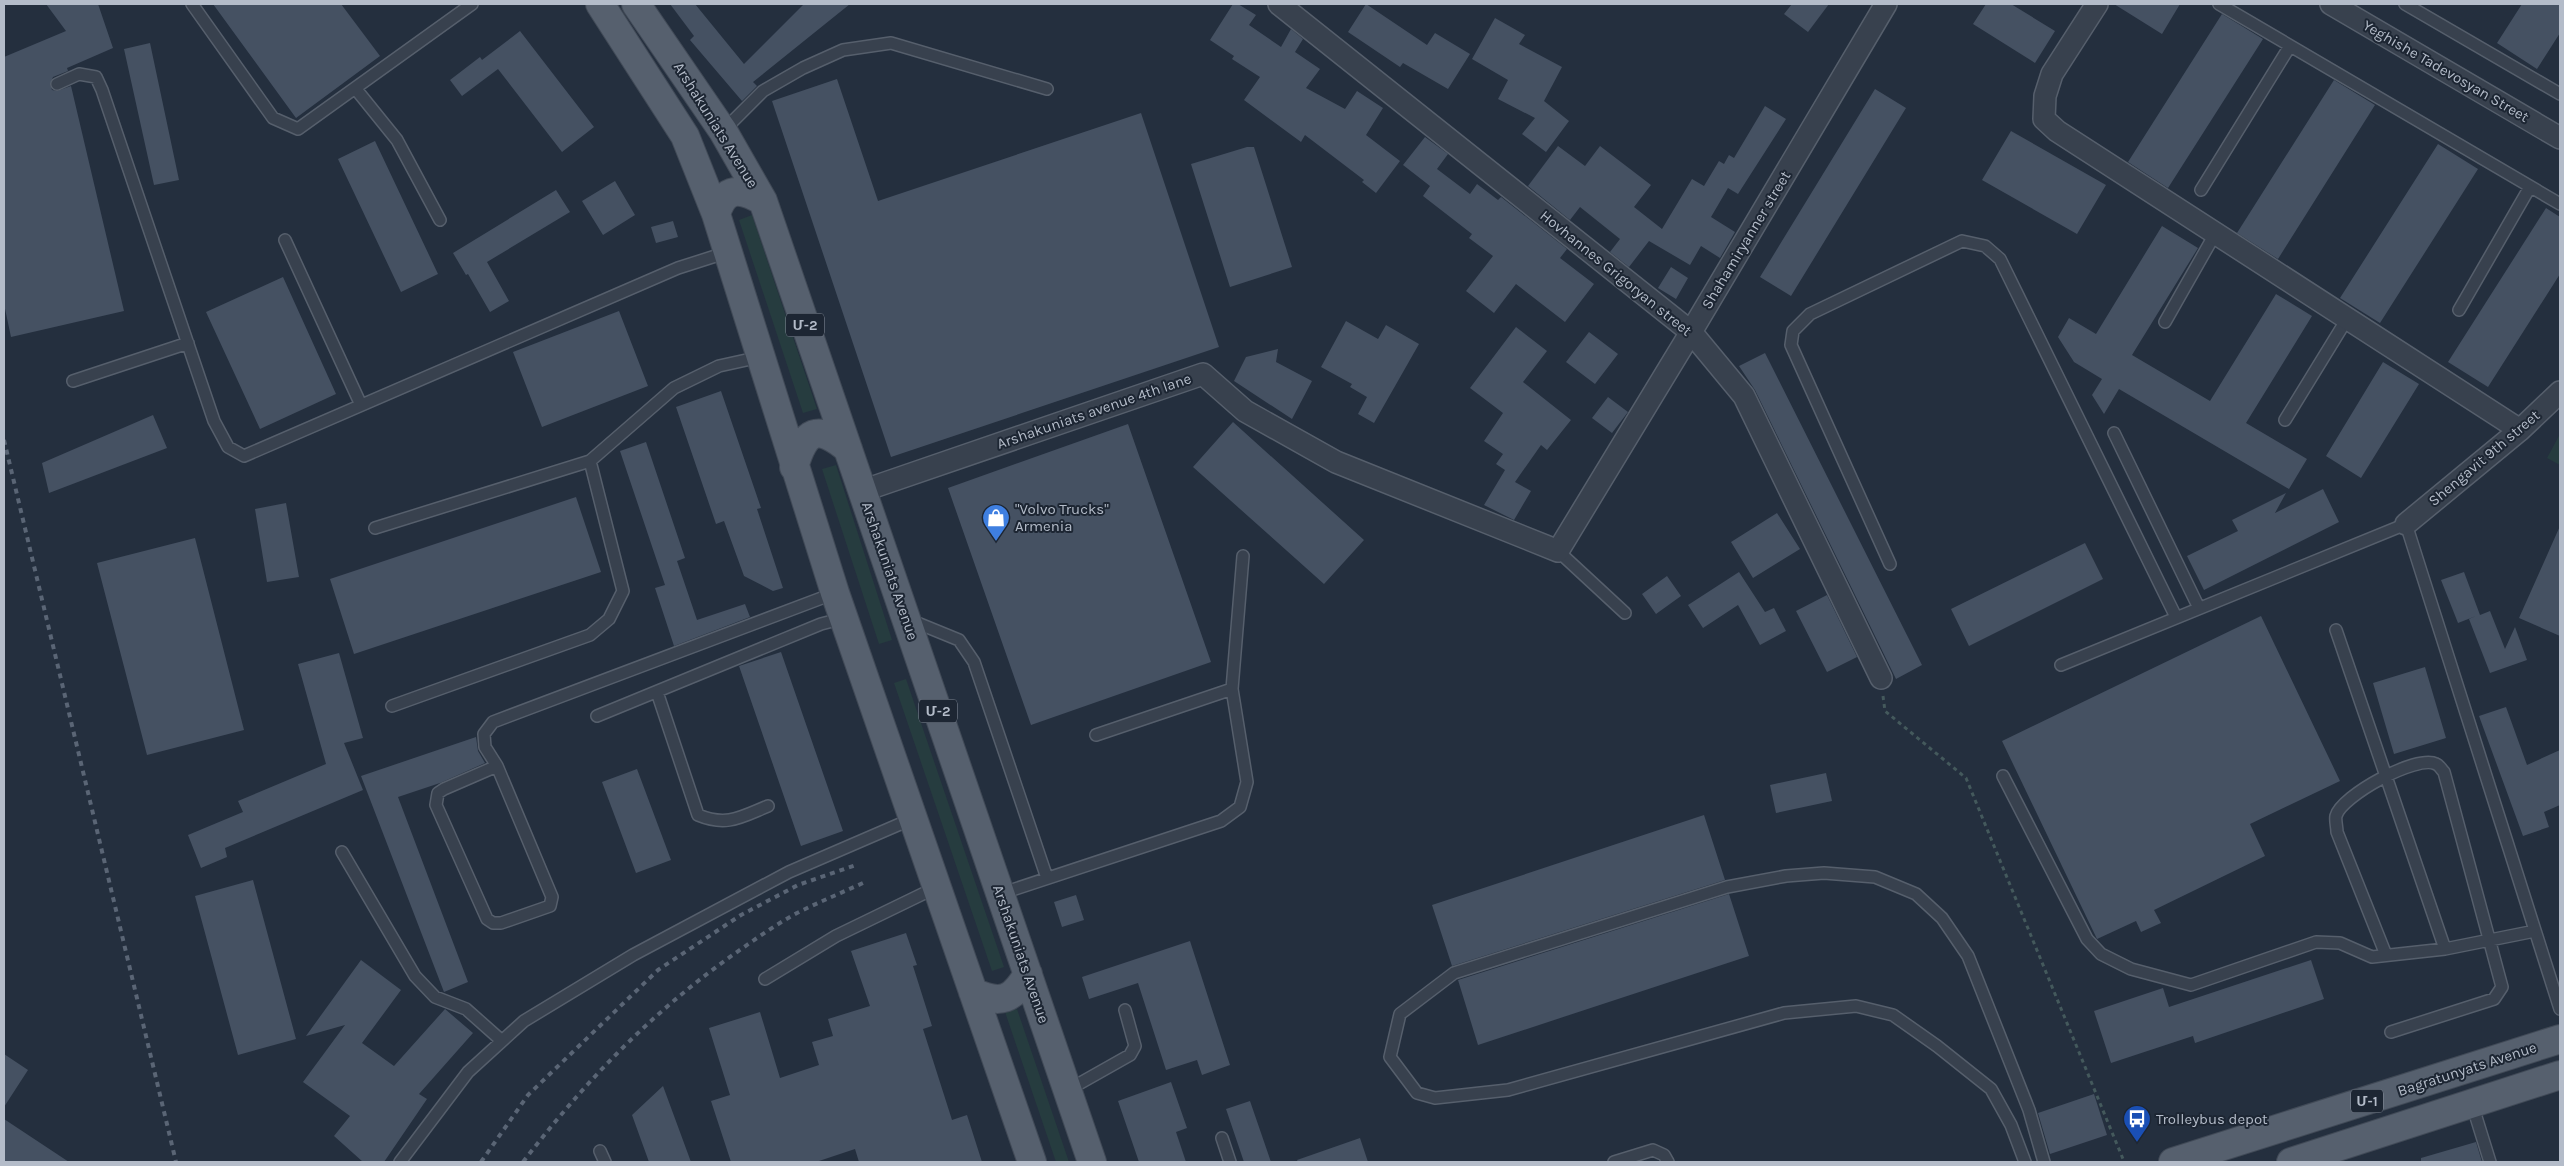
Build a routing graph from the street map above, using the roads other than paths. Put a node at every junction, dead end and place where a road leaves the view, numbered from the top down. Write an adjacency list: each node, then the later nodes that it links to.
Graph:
1 (192, 4): 13 (lane)
2 (472, 4): 13 (lane)
3 (600, 4): 22 (main road)
4 (636, 4): 16 (main road, Arshakuniats Avenue / Մ-2)
5 (2097, 4): 24 (street)
6 (2218, 4): 11 (lane)
7 (2331, 4): 17 (street, Yeghishe Tadevosyan Street)
8 (2405, 4): 15 (lane)
9 (1283, 5): 30 (street, Hovhannes Grigoryan street)
10 (1879, 6): 30 (street, Shahamiryanner street)
11 (2290, 46): 18 (lane); 19 (lane)
12 (57, 84): 31 (lane)
13 (355, 88): 23 (lane)
14 (1047, 89): 16 (lane)
15 (2560, 94)
16 (723, 130): 20 (main road, Arshakuniats Avenue / Մ-2)
17 (2560, 138)
18 (2530, 187): 21 (lane); 27 (lane)
19 (2201, 190)
20 (763, 201): 22 (main road); 39 (main road, Arshakuniats Avenue / Մ-2)
21 (2560, 204)
22 (716, 214): 26 (main road)
23 (440, 220)
24 (2215, 234): 28 (street); 29 (lane)
25 (285, 240): 35 (lane)
26 (728, 252): 32 (main road); 35 (lane)
27 (2459, 310)
28 (2347, 319): 36 (lane); 37 (street)
29 (2165, 322)
30 (1691, 332): 45 (street, Shahamiryanner street); 56 (street, Hovhannes Grigoryan street)
31 (188, 344): 33 (lane); 35 (lane)
32 (760, 357): 40 (lane); 41 (main road)
33 (73, 381)
34 (2560, 392): 37 (street, Shengavit 9th street)
35 (361, 405)
36 (2285, 420)
37 (2520, 430): 43 (street, Shengavit 9th street)
38 (2114, 433): 49 (lane)
39 (848, 449): 41 (main road); 42 (main road, Arshakuniats Avenue / Մ-2)
40 (590, 461): 44 (lane); 59 (lane)
41 (794, 467): 48 (main road)
42 (862, 491): 45 (street, Arshakuniats avenue 4th lane); 53 (main road, Arshakuniats Avenue / Մ-2)
43 (2406, 524): 49 (lane); 71 (lane)
44 (375, 528)
45 (1558, 551): 50 (lane)
46 (1243, 556): 57 (lane)
47 (1890, 564): 51 (lane)
48 (835, 593): 52 (main road); 62 (lane)
49 (2199, 608): 51 (lane)
50 (1625, 613)
51 (2176, 617): 55 (lane)
52 (844, 618): 58 (lane); 66 (main road)
53 (906, 618): 68 (lane); 70 (main road, Arshakuniats Avenue / Մ-2)
54 (2336, 630): 63 (lane)
55 (2061, 664)
56 (1881, 678)
57 (1232, 689): 61 (lane); 68 (lane)
58 (657, 692): 60 (lane); 65 (lane)
59 (392, 706)
60 (597, 716)
61 (1096, 735)
62 (497, 766): 62 (lane)
63 (2386, 775): 72 (lane); 73 (lane); 74 (lane)
64 (2003, 776): 74 (lane)
65 (768, 806)
66 (914, 818): 69 (main road); 82 (lane)
67 (342, 852): 82 (lane)
68 (1047, 878): 70 (lane)
69 (937, 887): 76 (lane); 77 (main road)
70 (1000, 894): 75 (main road, Arshakuniats Avenue / Մ-2)
71 (2535, 931): 72 (lane); 78 (lane)
72 (2491, 941): 73 (lane); 80 (lane)
73 (2445, 949): 74 (lane)
74 (2386, 955)
75 (1028, 974): 77 (main road); 84 (main road, Arshakuniats Avenue / Մ-2)
76 (766, 980)
77 (973, 992): 88 (main road)
78 (2560, 1009)
79 (1124, 1010): 84 (lane)
80 (2391, 1032)
81 (2560, 1039): 95 (main road, Bagratunyats Avenue / Մ-1)
82 (502, 1041): 87 (lane)
83 (2560, 1075): 85 (main road, Մ-1)
84 (1068, 1090): 89 (main road, Arshakuniats Avenue / Մ-2)
85 (2472, 1104): 96 (main road, Մ-1); 97 (lane)
86 (1222, 1138): 90 (lane)
87 (400, 1162)
88 (1032, 1162)
89 (1092, 1162)
90 (1230, 1162)
91 (1614, 1162): 92 (lane)
92 (1668, 1162)
93 (2025, 1162): 94 (lane)
94 (2044, 1162)
95 (2173, 1162)
96 (2291, 1162)
97 (2490, 1162)

